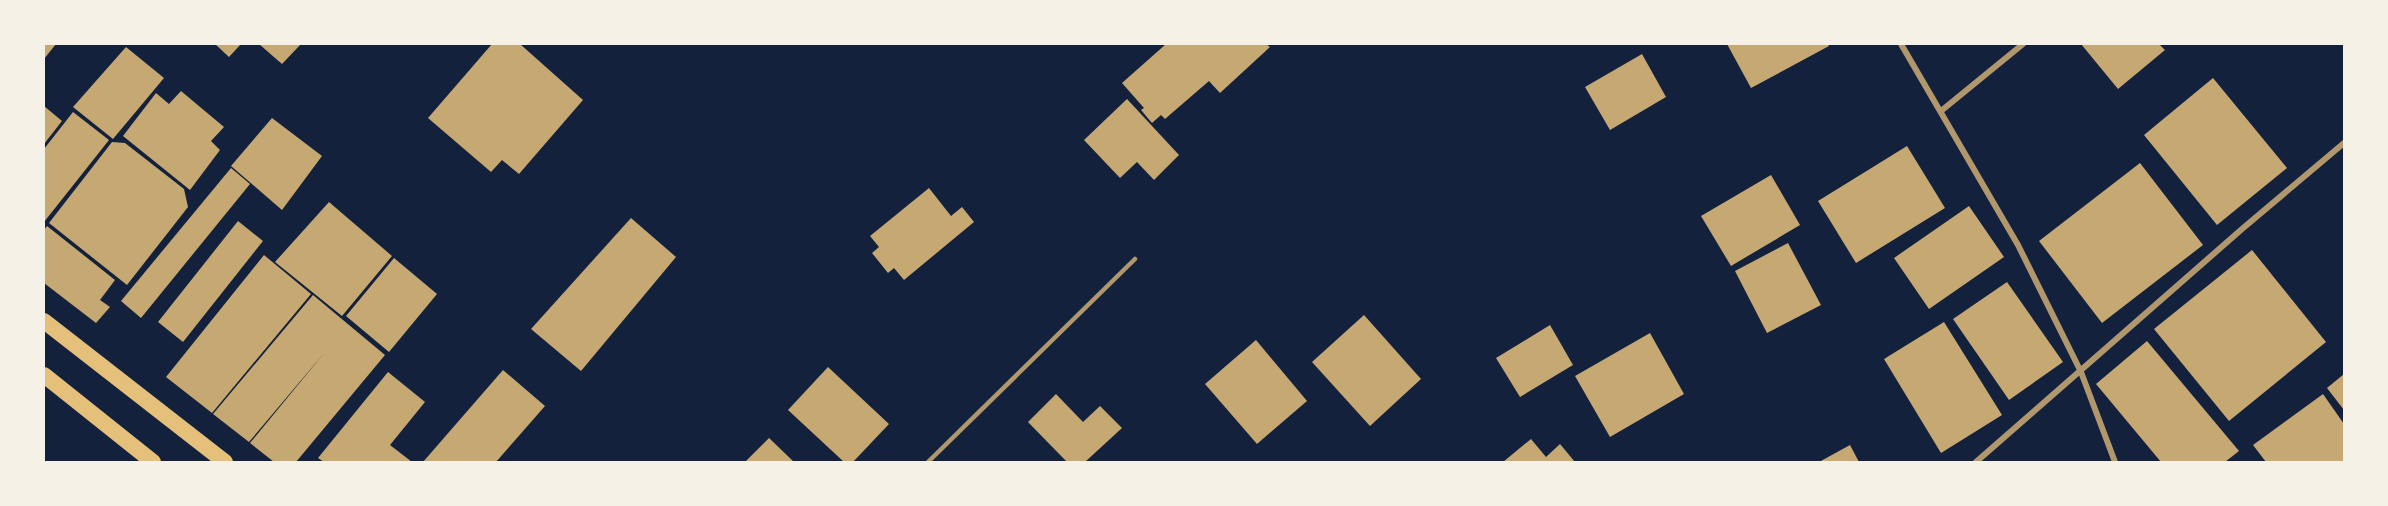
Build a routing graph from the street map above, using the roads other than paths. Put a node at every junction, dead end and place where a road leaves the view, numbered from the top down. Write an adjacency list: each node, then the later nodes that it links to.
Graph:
1 (1901, 44): 3 (street)
2 (2023, 44): 3 (street)
3 (1941, 111): 7 (street)
4 (2344, 142): 7 (street)
5 (1135, 259): 11 (lane)
6 (44, 321): 10 (highway)
7 (2081, 372): 12 (street); 13 (street)
8 (44, 375): 9 (highway)
9 (153, 462)
10 (225, 462)
11 (928, 462)
12 (1976, 462)
13 (2115, 462)

